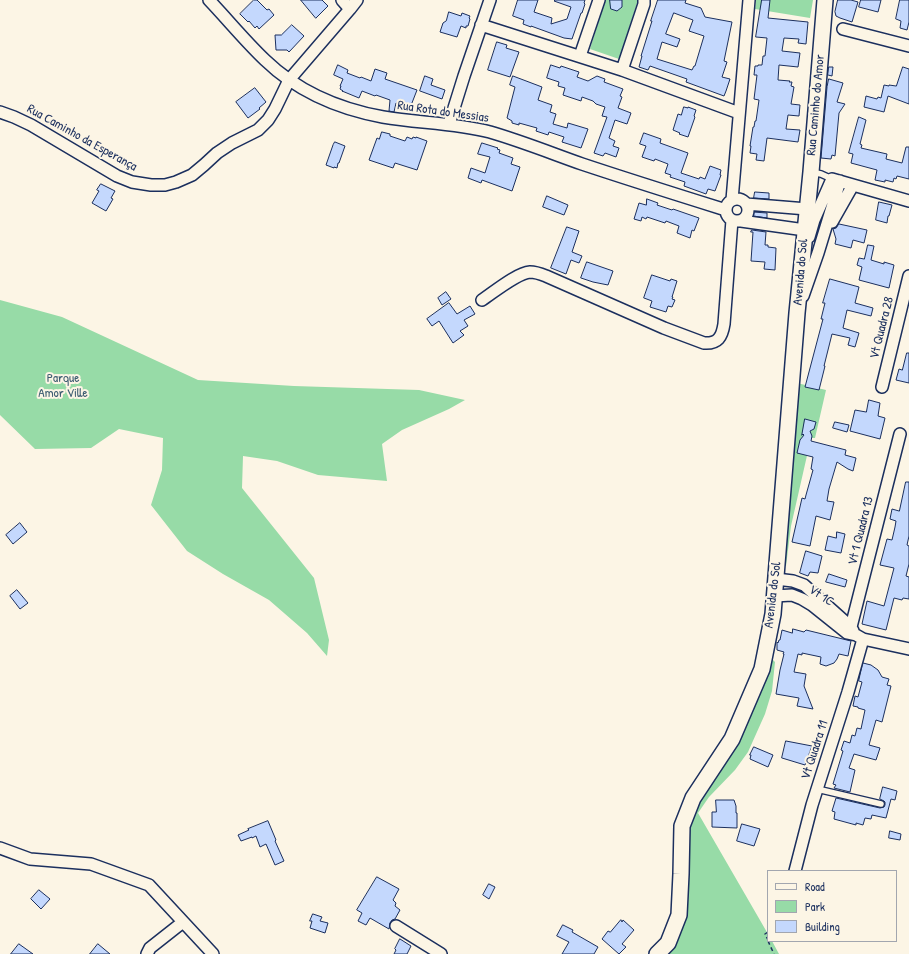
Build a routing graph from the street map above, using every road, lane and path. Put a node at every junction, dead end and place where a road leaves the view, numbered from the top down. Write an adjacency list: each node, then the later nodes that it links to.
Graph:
1 (209, 0): 14 (street, Rua Rota do Messias)
2 (342, 0): 8 (street)
3 (490, 0): 9 (street)
4 (599, 0): 12 (street)
5 (644, 0): 13 (street)
6 (749, 0): 16 (street)
7 (825, 0): 18 (street, Rua Caminho do Amor)
8 (354, 4): 14 (street, Rua Caminho da Esperança)
9 (481, 25): 12 (street); 17 (street)
10 (843, 29): 11 (street)
11 (909, 46)
12 (580, 56): 13 (street)
13 (622, 70): 16 (street)
14 (289, 80): 15 (street, Rua Caminho da Esperança); 17 (street, Rua Rota do Messias)
15 (0, 112)
16 (739, 112): 21 (street)
17 (449, 124): 24 (street, Rua Rota do Messias)
18 (811, 172): 19 (lane); 25 (street, Rua Caminho do Amor)
19 (836, 180): 20 (street); 28 (street); 29 (street)
20 (853, 185): 22 (street); 28 (street)
21 (732, 200): 23 (street); 24 (street)
22 (909, 201)
23 (746, 204): 25 (street); 26 (street)
24 (726, 210): 26 (street)
25 (807, 210): 27 (street, Avenida do Sol)
26 (737, 220): 27 (street); 31 (street)
27 (805, 230): 29 (street, Avenida do Sol)
28 (818, 253): 32 (street)
29 (801, 272): 32 (street, Avenida do Sol)
30 (909, 276): 33 (street, Vt Quadra 28)
31 (482, 300)
32 (797, 313): 35 (street, Avenida do Sol)
33 (882, 386)
34 (900, 434): 39 (street, Vt 1 Quadra 13)
35 (776, 579): 36 (street); 37 (street, Avenida do Sol)
36 (804, 585): 38 (street); 39 (street)
37 (774, 596): 38 (street, Vt 1C); 51 (street, Avenida do Sol)
38 (802, 599): 39 (street, Vt 1C)
39 (854, 633): 40 (street); 41 (street, Vt Quadra 11)
40 (909, 649)
41 (817, 789): 42 (lane); 44 (street, Vt Quadra 11)
42 (881, 804)
43 (0, 848): 45 (street)
44 (795, 870)
45 (183, 922): 48 (street); 49 (street)
46 (396, 926): 50 (street)
47 (768, 942): 52 (path)
48 (147, 954)
49 (213, 954)
50 (441, 954)
51 (657, 954)
52 (774, 954)

